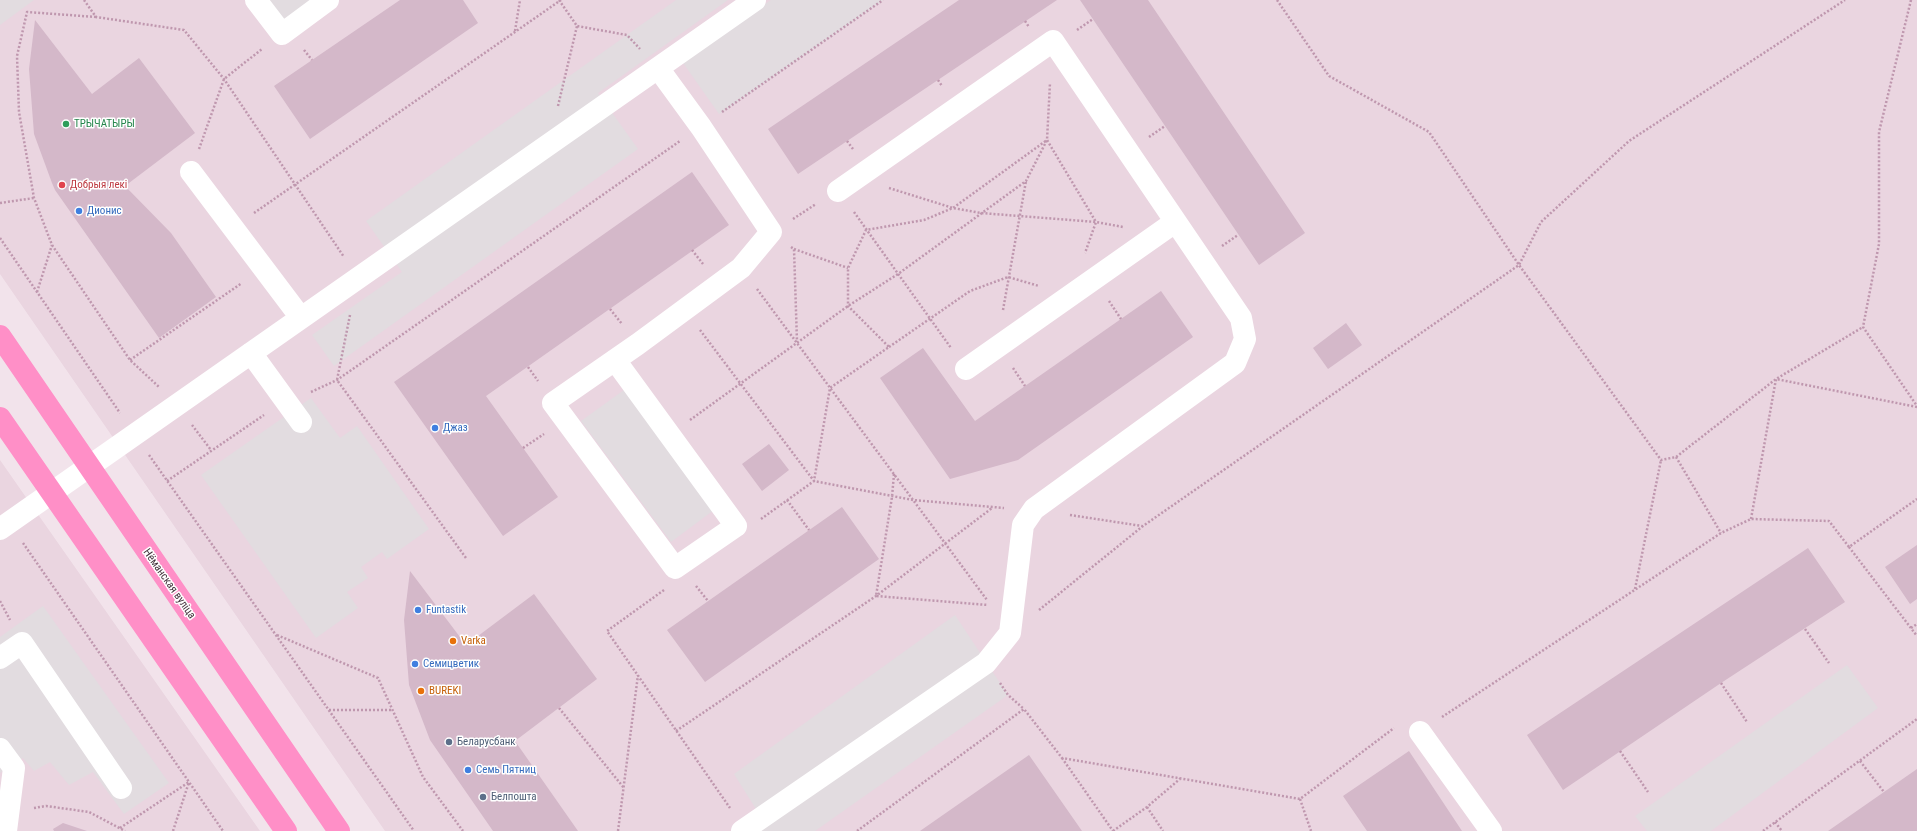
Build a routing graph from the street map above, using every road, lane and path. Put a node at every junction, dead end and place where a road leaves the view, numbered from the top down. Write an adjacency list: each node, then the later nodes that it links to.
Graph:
1 (84, 0): 11 (path)
2 (256, 0): 14 (lane)
3 (328, 0): 14 (lane)
4 (520, 0): 13 (path)
5 (560, 0): 12 (path); 13 (path)
6 (755, 0): 16 (lane)
7 (883, 0): 18 (path)
8 (1277, 0): 39 (path)
9 (1845, 0): 39 (path)
10 (1911, 0): 52 (path)
11 (96, 17): 17 (path); 26 (path)
12 (577, 26): 16 (path); 20 (path)
13 (515, 32): 24 (path)
14 (282, 34): 17 (path)
15 (1053, 41): 19 (path); 22 (lane); 32 (lane)
16 (658, 68): 18 (lane); 20 (lane)
17 (224, 79): 21 (path); 24 (path)
18 (701, 127): 35 (lane); 61 (path)
19 (1047, 140): 23 (path); 28 (path); 31 (path)
20 (549, 143): 45 (lane)
21 (191, 172): 33 (lane)
22 (857, 178): 25 (lane); 28 (path)
23 (1026, 180): 29 (path); 30 (path)
24 (295, 184): 33 (path); 45 (path)
25 (838, 191): 34 (path); 35 (path)
26 (34, 198): 27 (path); 37 (path)
27 (0, 203)
28 (953, 208): 29 (path); 34 (path)
29 (981, 214): 30 (path); 43 (path)
30 (1019, 216): 31 (path); 44 (path)
31 (1096, 222): 47 (path)
32 (1175, 222): 47 (lane); 99 (lane)
33 (234, 227): 40 (lane)
34 (866, 230): 42 (path); 43 (path)
35 (771, 232): 38 (path); 41 (lane)
36 (0, 238): 46 (path)
37 (52, 245): 46 (path); 57 (path)
38 (794, 249): 42 (path); 54 (path)
39 (1519, 265): 74 (path); 99 (path)
40 (264, 268): 50 (lane); 57 (path)
41 (741, 268): 49 (lane); 54 (path)
42 (848, 268): 48 (path)
43 (898, 274): 48 (path); 51 (path)
44 (1008, 277): 47 (path); 51 (path)
45 (358, 278): 50 (lane); 61 (path)
46 (37, 292): 67 (path)
47 (1071, 295): 59 (lane)
48 (848, 306): 54 (path); 55 (path)
49 (685, 310): 58 (lane); 62 (path)
50 (301, 318): 56 (lane)
51 (930, 319): 55 (path); 59 (path)
52 (1863, 327): 60 (path); 66 (path)
53 (0, 336): 75 (main road, Нёманская вуліца)
54 (797, 343): 62 (path); 63 (path)
55 (889, 347): 63 (path)
56 (251, 353): 64 (lane); 65 (lane)
57 (130, 360): 65 (path)
58 (615, 360): 70 (lane); 70 (lane)
59 (966, 369)
60 (1776, 379): 66 (path); 73 (path); 84 (path)
61 (337, 380): 64 (path); 91 (path)
62 (741, 384): 70 (path); 77 (path)
63 (830, 388): 76 (path); 77 (path)
64 (288, 404): 69 (lane); 71 (path)
65 (177, 405): 71 (path); 75 (lane)
66 (1917, 407)
67 (121, 415)
68 (0, 418): 79 (main road)
69 (301, 422)
70 (670, 435)
71 (211, 450): 78 (path)
72 (148, 453): 78 (path)
73 (1676, 457): 74 (path); 87 (path)
74 (1661, 460): 93 (path)
75 (89, 466): 79 (lane); 136 (main road, Нёманская вуліца)
76 (894, 474): 80 (path); 83 (path)
77 (814, 480): 80 (path)
78 (167, 481): 100 (path)
79 (52, 493): 85 (lane); 135 (main road)
80 (892, 497): 83 (path); 94 (path)
81 (1917, 499): 90 (path)
82 (787, 500): 86 (path)
83 (913, 500): 89 (path); 89 (path)
84 (1751, 519): 87 (path); 90 (path)
85 (0, 529)
86 (810, 530)
87 (1721, 533): 93 (path)
88 (21, 541): 120 (path)
89 (944, 543): 94 (path); 94 (path)
90 (1849, 546): 97 (path)
91 (466, 558)
92 (695, 585): 95 (path)
93 (1635, 590): 114 (path)
94 (876, 596): 113 (path)
95 (708, 601)
96 (1917, 624): 97 (path)
97 (1911, 628): 101 (path)
98 (1805, 629): 104 (path)
99 (1010, 633): 103 (lane)
100 (276, 635): 108 (path); 109 (path)
101 (1917, 636)
102 (0, 658): 121 (lane)
103 (986, 663): 107 (path); 131 (lane)
104 (1829, 663)
105 (1721, 683): 111 (path)
106 (559, 708): 122 (path)
107 (1024, 709): 117 (path); 139 (path)
108 (329, 710): 109 (path); 137 (path)
109 (392, 710): 130 (path)
110 (1917, 719): 118 (path)
111 (1747, 722)
112 (1395, 727): 125 (path)
113 (676, 731): 122 (path); 131 (path)
114 (1420, 732): 143 (lane)
115 (0, 749): 127 (lane)
116 (1620, 752): 123 (path)
117 (1062, 758): 119 (path); 140 (path)
118 (1860, 761): 124 (path); 128 (path)
119 (1181, 778): 125 (path); 126 (path)
120 (189, 782): 129 (path); 133 (path); 134 (path)
121 (121, 788)
122 (624, 789): 138 (path)
123 (1648, 792)
124 (1884, 792)
125 (1300, 798): 142 (path)
126 (1147, 807): 140 (path); 141 (path)
127 (7, 822): 129 (path)
128 (1775, 822): 144 (path); 145 (path)
129 (120, 828): 132 (path)
130 (462, 830)
131 (743, 830)
132 (125, 831)
133 (173, 831)
134 (222, 831)
135 (286, 831)
136 (339, 831)
137 (414, 831)
138 (618, 831)
139 (858, 831)
140 (1113, 831)
141 (1163, 831)
142 (1311, 831)
143 (1491, 831)
144 (1763, 831)
145 (1782, 831)

